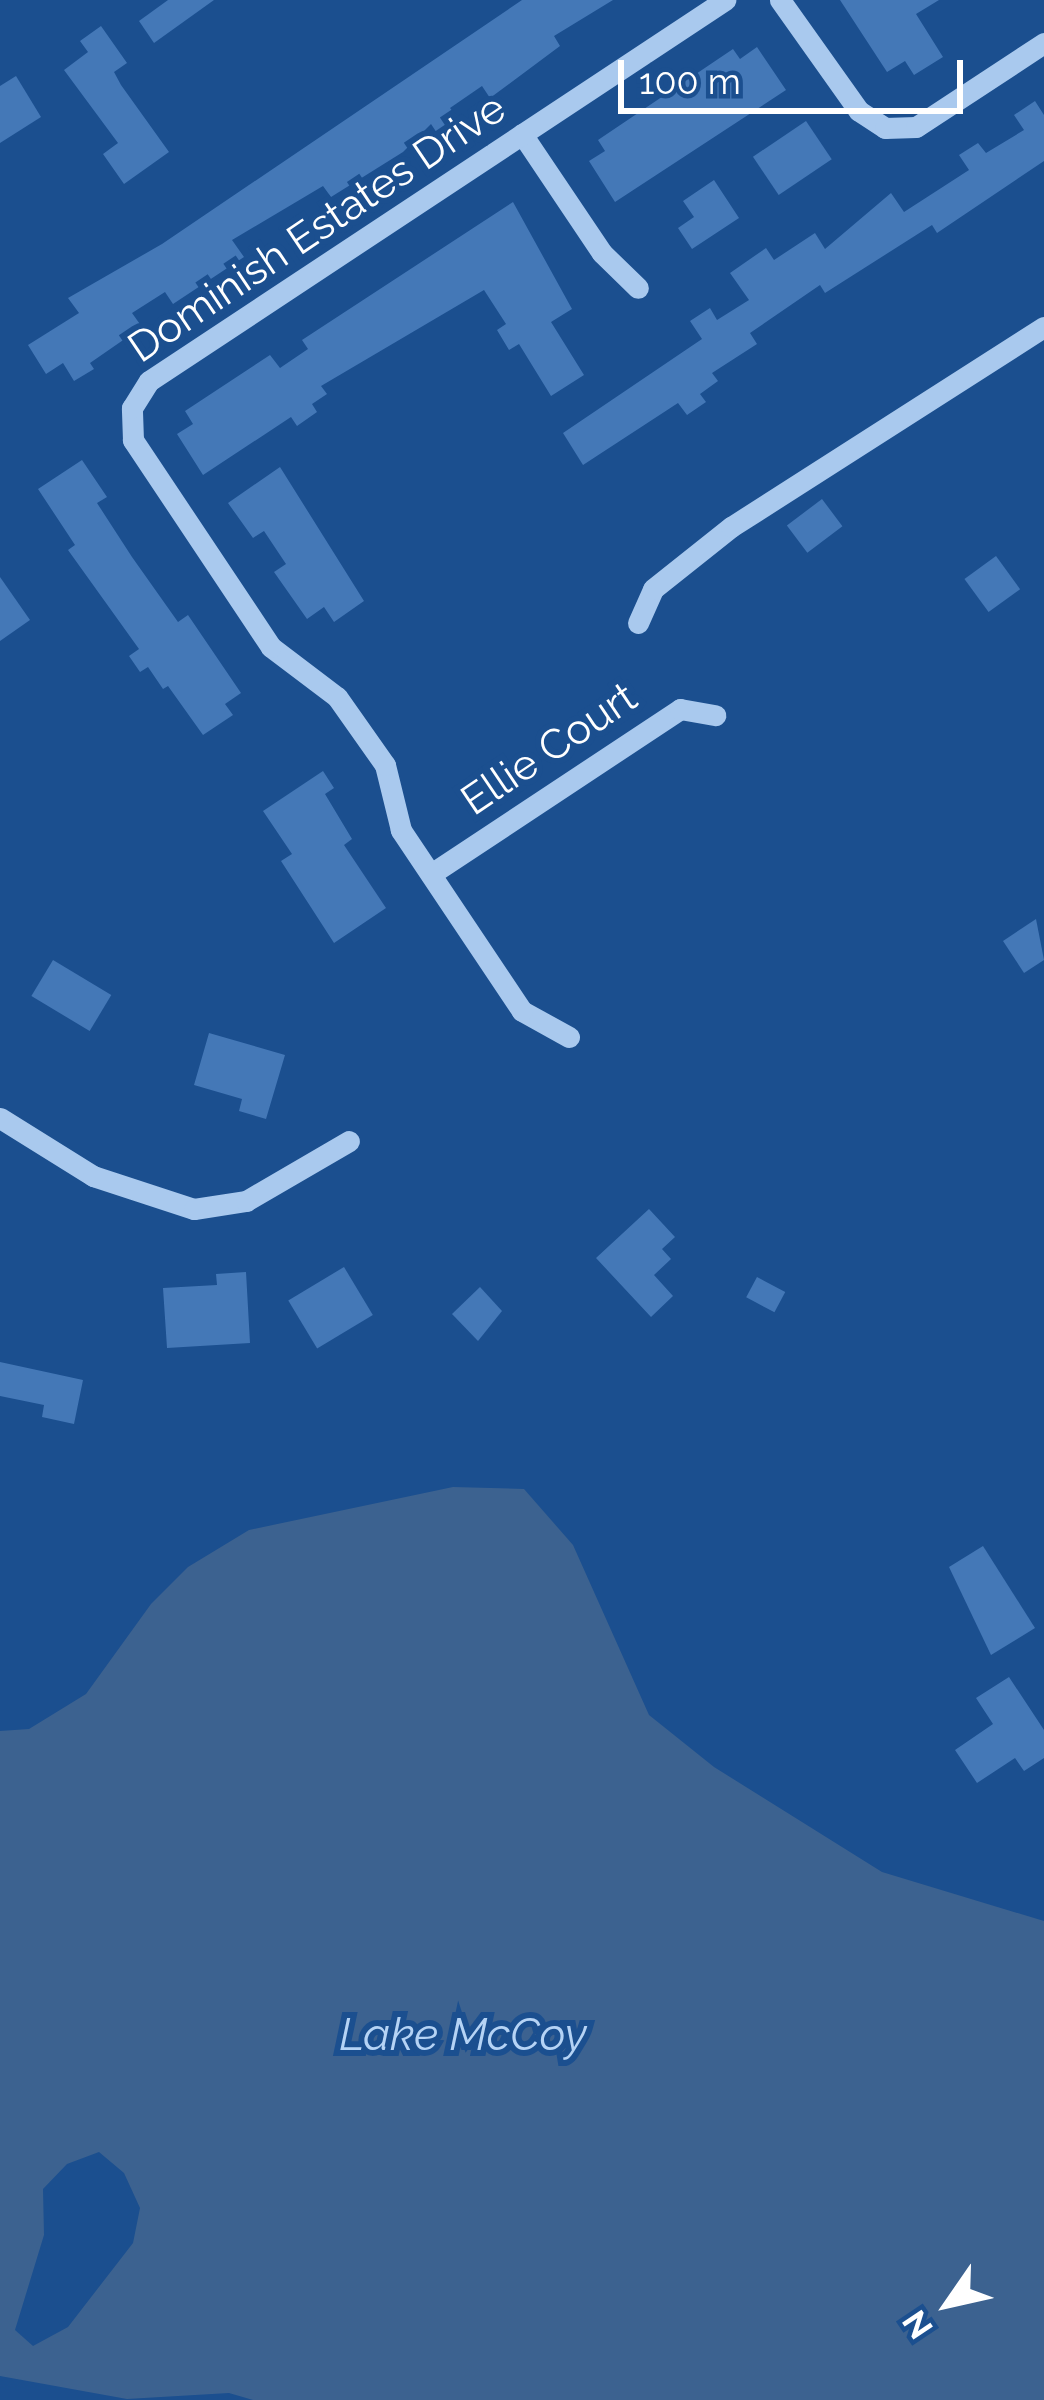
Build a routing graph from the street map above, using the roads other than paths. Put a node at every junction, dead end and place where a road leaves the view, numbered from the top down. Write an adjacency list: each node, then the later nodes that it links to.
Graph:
1 (725, 0): 4 (street, Dominish Estates Drive)
2 (780, 0): 3 (street)
3 (1044, 43)
4 (522, 134): 5 (street); 9 (street, Dominish Estates Drive)
5 (638, 288)
6 (1044, 327): 7 (street)
7 (638, 623)
8 (715, 715): 9 (street, Ellie Court)
9 (431, 874): 10 (street, Dominish Estates Drive)
10 (568, 1037)
11 (0, 1118): 12 (street)
12 (349, 1141)

